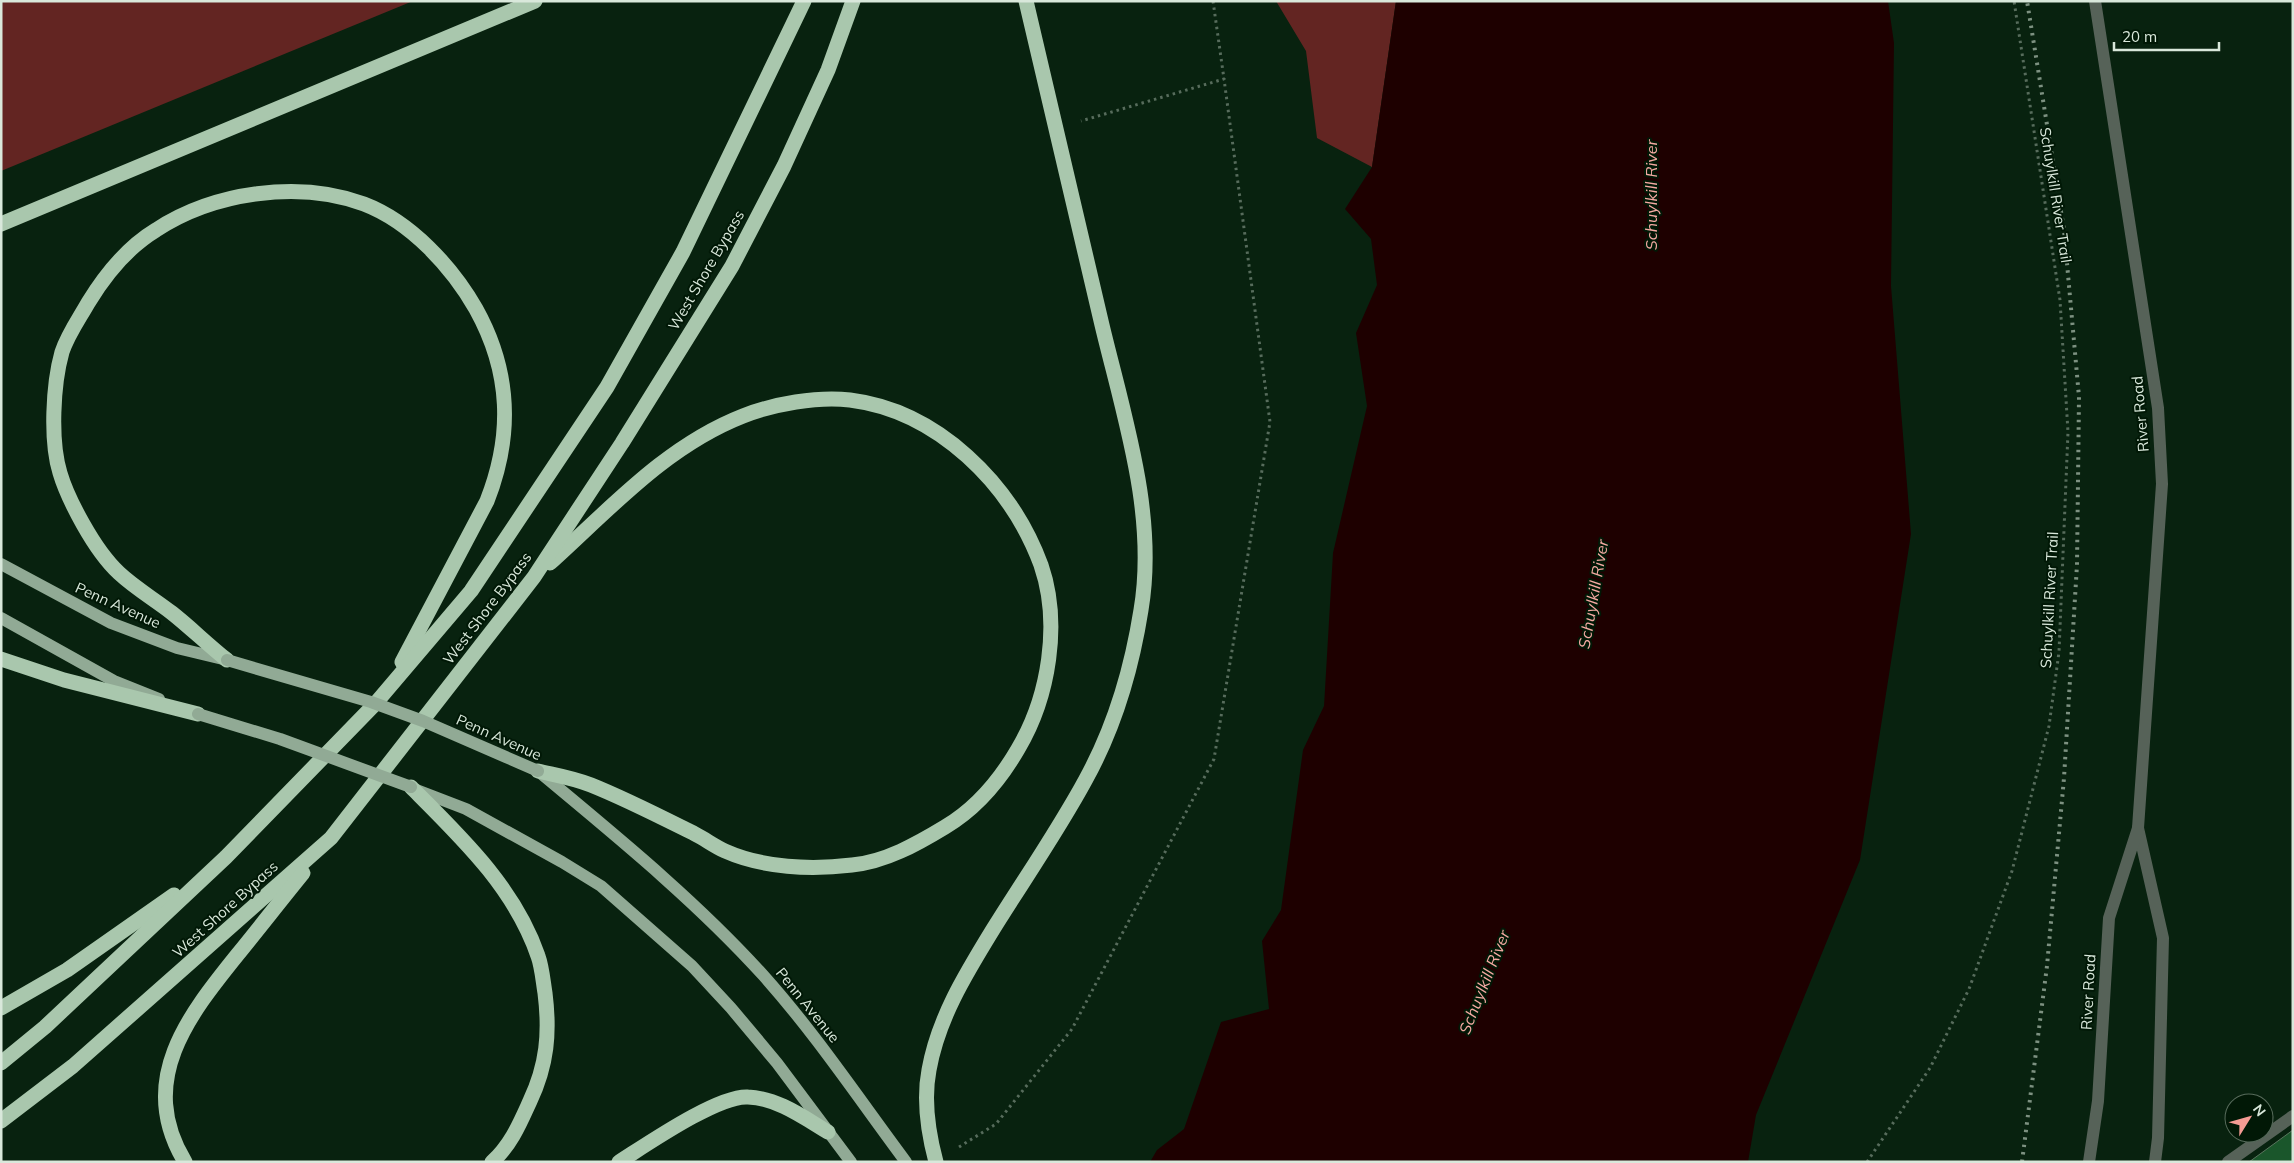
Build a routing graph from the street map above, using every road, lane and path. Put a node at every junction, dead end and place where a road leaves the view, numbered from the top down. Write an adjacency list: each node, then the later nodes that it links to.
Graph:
1 (535, 1): 10 (highway)
2 (804, 1): 16 (highway, West Shore Bypass)
3 (853, 1): 12 (highway, West Shore Bypass)
4 (1026, 1): 9 (highway)
5 (1213, 1): 8 (path)
6 (2014, 1): 35 (path, Schuylkill River Trail)
7 (2095, 1): 20 (street, River Road)
8 (1224, 79): 9 (path); 28 (path)
9 (1056, 128): 34 (highway)
10 (1, 224)
11 (1, 564): 15 (main road, Penn Avenue)
12 (534, 577): 18 (highway); 21 (highway, West Shore Bypass)
13 (1, 618): 17 (main road)
14 (1, 659): 17 (highway)
15 (227, 660): 16 (highway); 18 (main road, Penn Avenue, bridge)
16 (388, 688): 22 (highway, West Shore Bypass)
17 (198, 714): 19 (main road, bridge)
18 (538, 771): 33 (main road, Penn Avenue)
19 (411, 788): 27 (main road); 30 (highway)
20 (2138, 828): 36 (street, River Road); 37 (street, River Road)
21 (331, 838): 26 (highway, West Shore Bypass); 29 (highway)
22 (226, 857): 23 (highway); 24 (highway, West Shore Bypass)
23 (1, 1008)
24 (1, 1063)
25 (2293, 1116): 38 (street)
26 (1, 1121)
27 (828, 1132): 31 (highway); 32 (main road)
28 (951, 1152)
29 (185, 1162)
30 (492, 1162)
31 (619, 1162)
32 (851, 1162)
33 (906, 1162)
34 (936, 1162)
35 (1867, 1162)
36 (2088, 1162)
37 (2155, 1162)
38 (2228, 1162)

